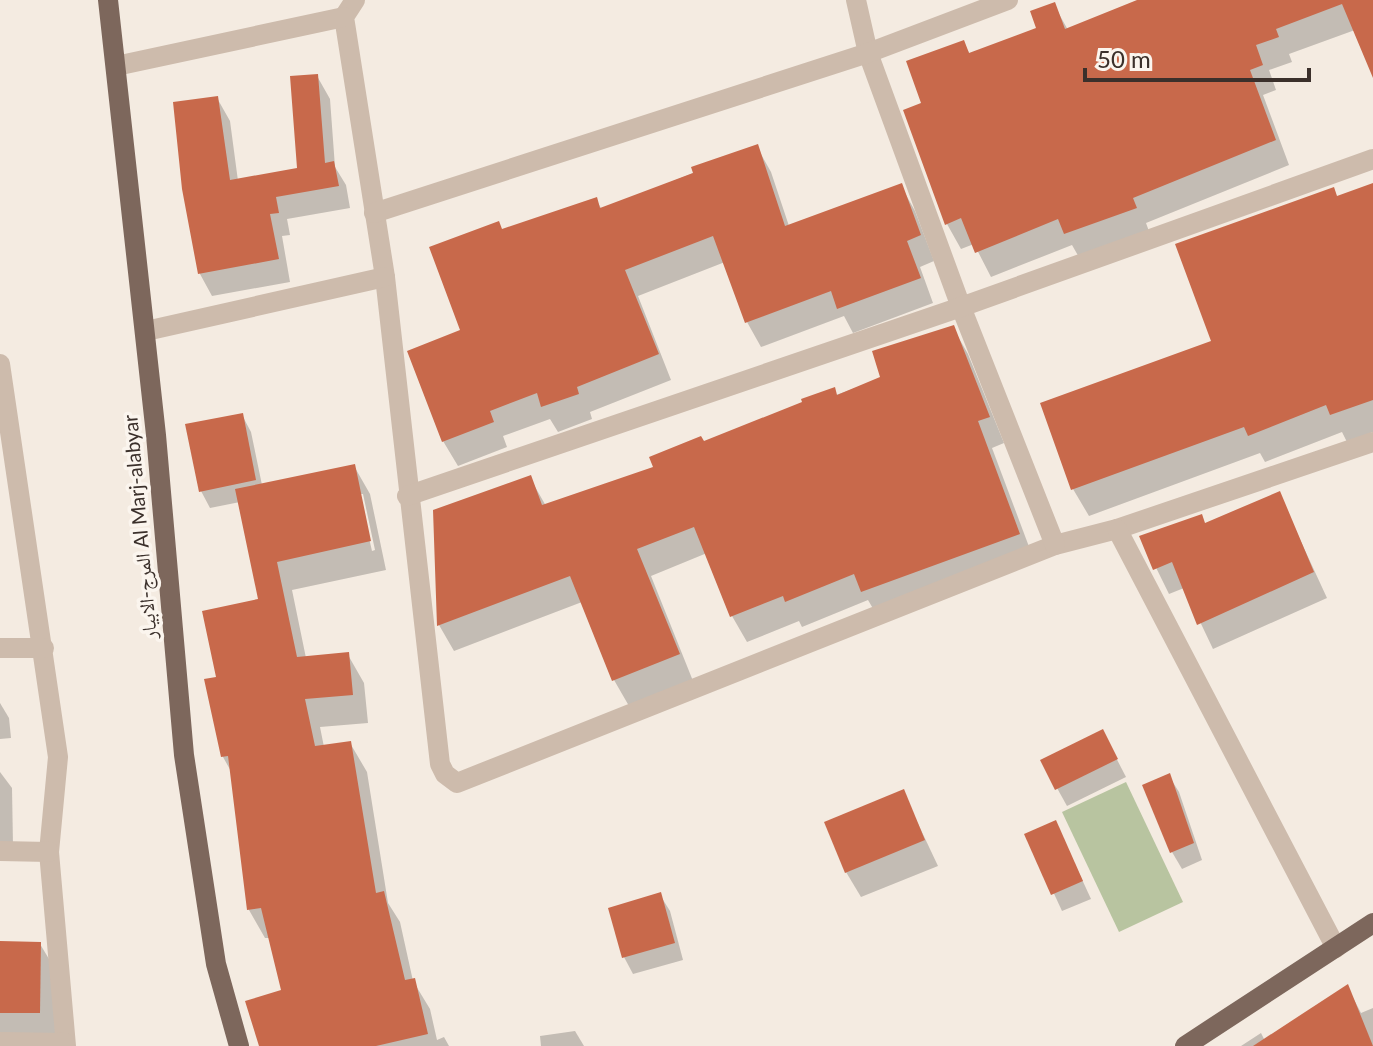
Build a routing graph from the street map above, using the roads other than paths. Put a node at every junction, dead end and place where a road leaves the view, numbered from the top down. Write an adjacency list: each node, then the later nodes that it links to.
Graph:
1 (108, 0): 6 (main road, المرج-الابيار Al Marj-alabyar)
2 (856, 0): 5 (street)
3 (1008, 0): 5 (street)
4 (350, 8): 6 (street); 8 (street)
5 (868, 53): 8 (street); 10 (street)
6 (116, 66): 11 (main road, المرج-الابيار Al Marj-alabyar)
7 (1373, 159): 10 (street)
8 (374, 213): 9 (street)
9 (385, 277): 11 (street); 14 (street)
10 (961, 307): 14 (street); 16 (street)
11 (146, 331): 25 (main road, المرج-الابيار Al Marj-alabyar)
12 (0, 364): 18 (street)
13 (1373, 442): 15 (street)
14 (407, 496): 16 (street)
15 (1117, 529): 16 (street); 22 (street)
16 (1055, 545)
17 (0, 648): 18 (street)
18 (44, 648): 20 (street)
19 (0, 851): 20 (street)
20 (49, 852): 24 (street)
21 (1373, 923): 22 (main road)
22 (1336, 948): 26 (main road)
23 (0, 1042): 24 (street)
24 (66, 1045)
25 (239, 1046)
26 (1185, 1046)

